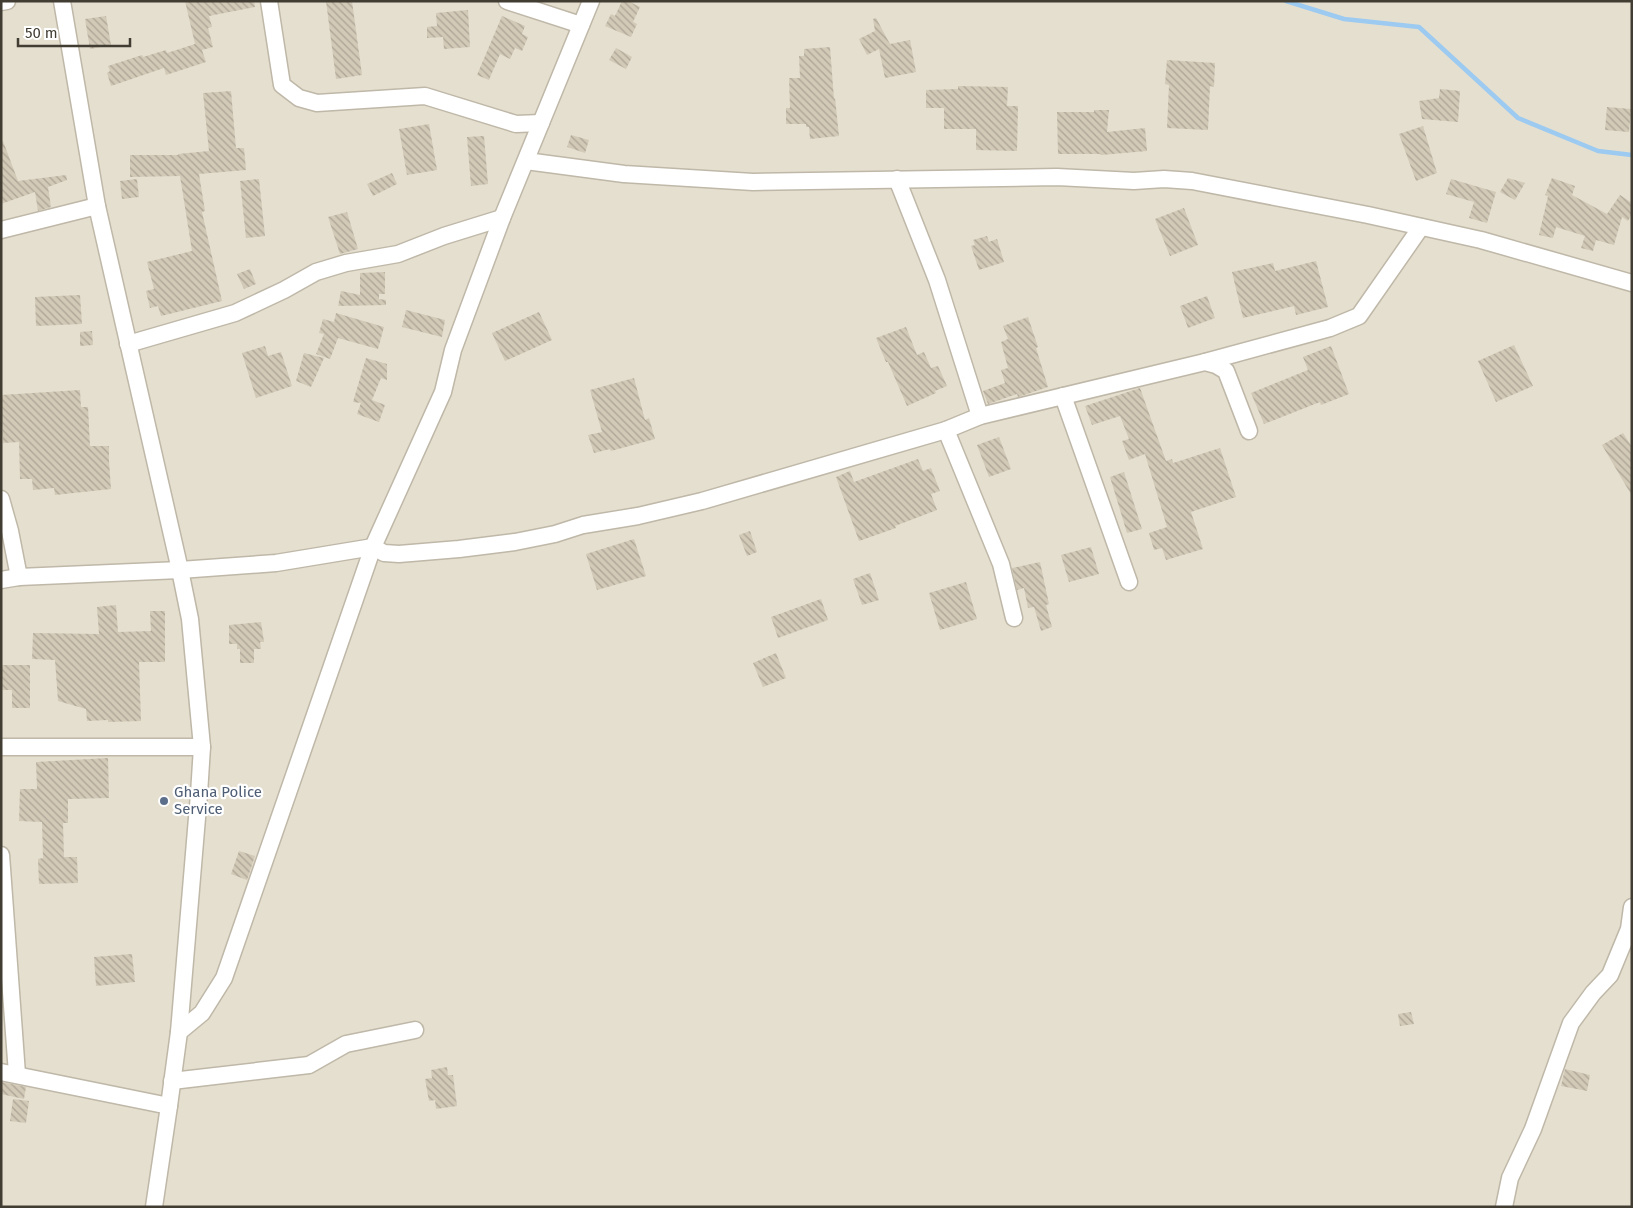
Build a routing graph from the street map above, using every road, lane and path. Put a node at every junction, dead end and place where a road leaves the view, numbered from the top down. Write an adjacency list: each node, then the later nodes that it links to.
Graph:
1 (7, 1): 6 (street)
2 (62, 1): 11 (street)
3 (270, 1): 8 (street)
4 (506, 1): 7 (street)
5 (591, 1): 7 (street)
6 (1, 2)
7 (581, 25): 8 (street)
8 (541, 123): 9 (street)
9 (526, 161): 10 (street); 12 (street)
10 (897, 179): 13 (street); 19 (street)
11 (97, 206): 14 (street); 16 (street)
12 (502, 218): 16 (street); 23 (street)
13 (1421, 227): 15 (street); 17 (street)
14 (1, 230)
15 (1632, 283)
16 (128, 344): 24 (street)
17 (1205, 362): 18 (street); 21 (street)
18 (1063, 396): 19 (street); 27 (street)
19 (980, 416): 20 (street)
20 (946, 430): 23 (street); 28 (street)
21 (1249, 431)
22 (1, 499): 25 (street)
23 (373, 547): 24 (street); 34 (street)
24 (180, 570): 25 (street); 30 (street)
25 (19, 577): 26 (street)
26 (1, 580)
27 (1129, 582)
28 (1014, 618)
29 (1, 747): 30 (street)
30 (202, 747): 34 (street)
31 (1, 854): 35 (street)
32 (1632, 907): 39 (street)
33 (415, 1030): 36 (street)
34 (178, 1032): 36 (street)
35 (9, 1073): 37 (street)
36 (172, 1081): 37 (street)
37 (169, 1106): 38 (street)
38 (154, 1207)
39 (1504, 1207)

